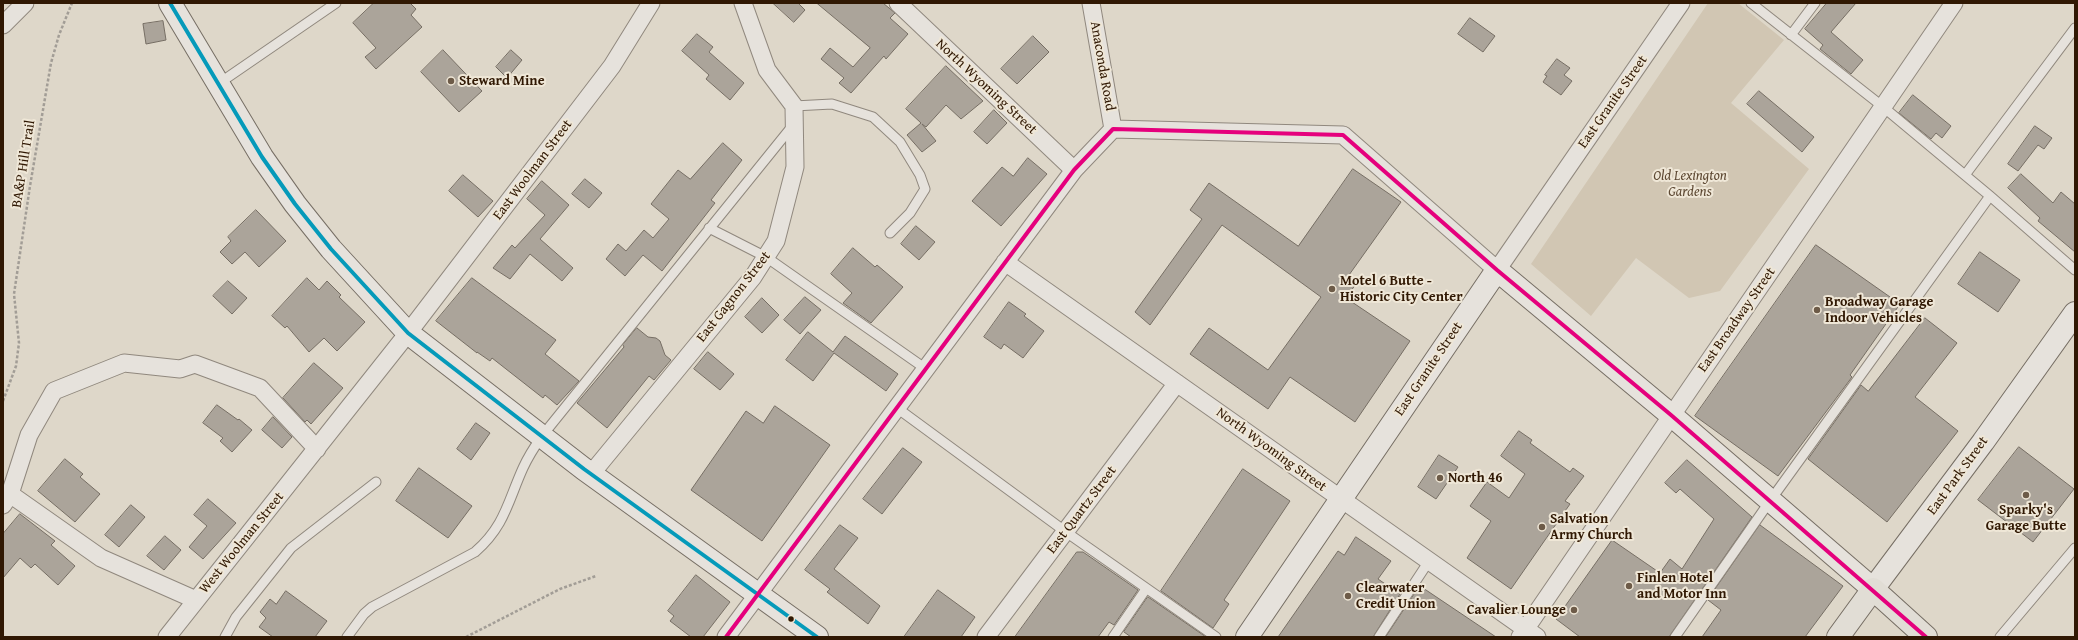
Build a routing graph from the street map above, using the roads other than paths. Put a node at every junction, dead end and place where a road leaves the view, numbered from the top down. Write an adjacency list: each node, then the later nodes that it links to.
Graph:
1 (25, 3): 12 (street)
2 (170, 3): 15 (main road)
3 (336, 3): 15 (lane)
4 (651, 3): 30 (street, East Woolman Street)
5 (743, 3): 16 (street)
6 (898, 3): 20 (street, North Wyoming Street)
7 (1091, 3): 19 (street, Anaconda Road)
8 (1680, 3): 27 (street, East Granite Street)
9 (1751, 3): 14 (lane)
10 (1815, 3): 14 (lane)
11 (1954, 3): 17 (street, East Broadway Street)
12 (3, 25)
13 (2075, 28): 21 (lane)
14 (1791, 35): 17 (lane)
15 (218, 84): 30 (main road)
16 (794, 106): 18 (street, East Gagnon Street); 24 (lane)
17 (1882, 106): 21 (lane); 34 (street, East Broadway Street)
18 (794, 123): 23 (lane); 25 (street, East Gagnon Street)
19 (1112, 129): 20 (street); 27 (street)
20 (1074, 170): 26 (street)
21 (1965, 175): 22 (lane)
22 (1990, 196): 28 (lane); 41 (lane)
23 (709, 228): 25 (lane); 35 (lane)
24 (890, 233)
25 (766, 257): 31 (lane); 37 (street, East Gagnon Street)
26 (1005, 262): 31 (street); 32 (street, North Wyoming Street)
27 (1497, 270): 34 (main road); 39 (main road, East Granite Street)
28 (2075, 270)
29 (2075, 313): 46 (main road, East Park Street)
30 (408, 333): 35 (main road); 36 (street, West Woolman Street)
31 (926, 370): 33 (street)
32 (1177, 383): 39 (street, North Wyoming Street); 42 (street, East Quartz Street)
33 (897, 408): 42 (lane); 47 (street)
34 (1671, 415): 41 (main road); 49 (street, East Broadway Street)
35 (542, 436): 37 (main road); 52 (lane)
36 (317, 449): 40 (street); 48 (street, West Woolman Street)
37 (591, 474): 47 (main road)
38 (376, 482): 51 (lane)
39 (1340, 499): 44 (street, North Wyoming Street); 58 (main road, East Granite Street)
40 (6, 500): 48 (street)
41 (1770, 501): 46 (main road); 60 (lane)
42 (1066, 532): 45 (lane); 55 (street, East Quartz Street)
43 (2075, 548): 63 (lane)
44 (1430, 561): 49 (street, North Wyoming Street); 59 (lane)
45 (1146, 589): 56 (lane); 57 (lane)
46 (1873, 589): 61 (main road, East Park Street); 62 (main road)
47 (758, 595): 53 (street); 54 (main road)
48 (196, 600): 50 (street, West Woolman Street)
49 (1527, 634)
50 (167, 637)
51 (225, 637)
52 (347, 637)
53 (726, 637)
54 (817, 637)
55 (986, 637)
56 (1113, 637)
57 (1216, 637)
58 (1247, 637)
59 (1379, 637)
60 (1675, 637)
61 (1838, 637)
62 (1926, 637)
63 (2000, 637)

